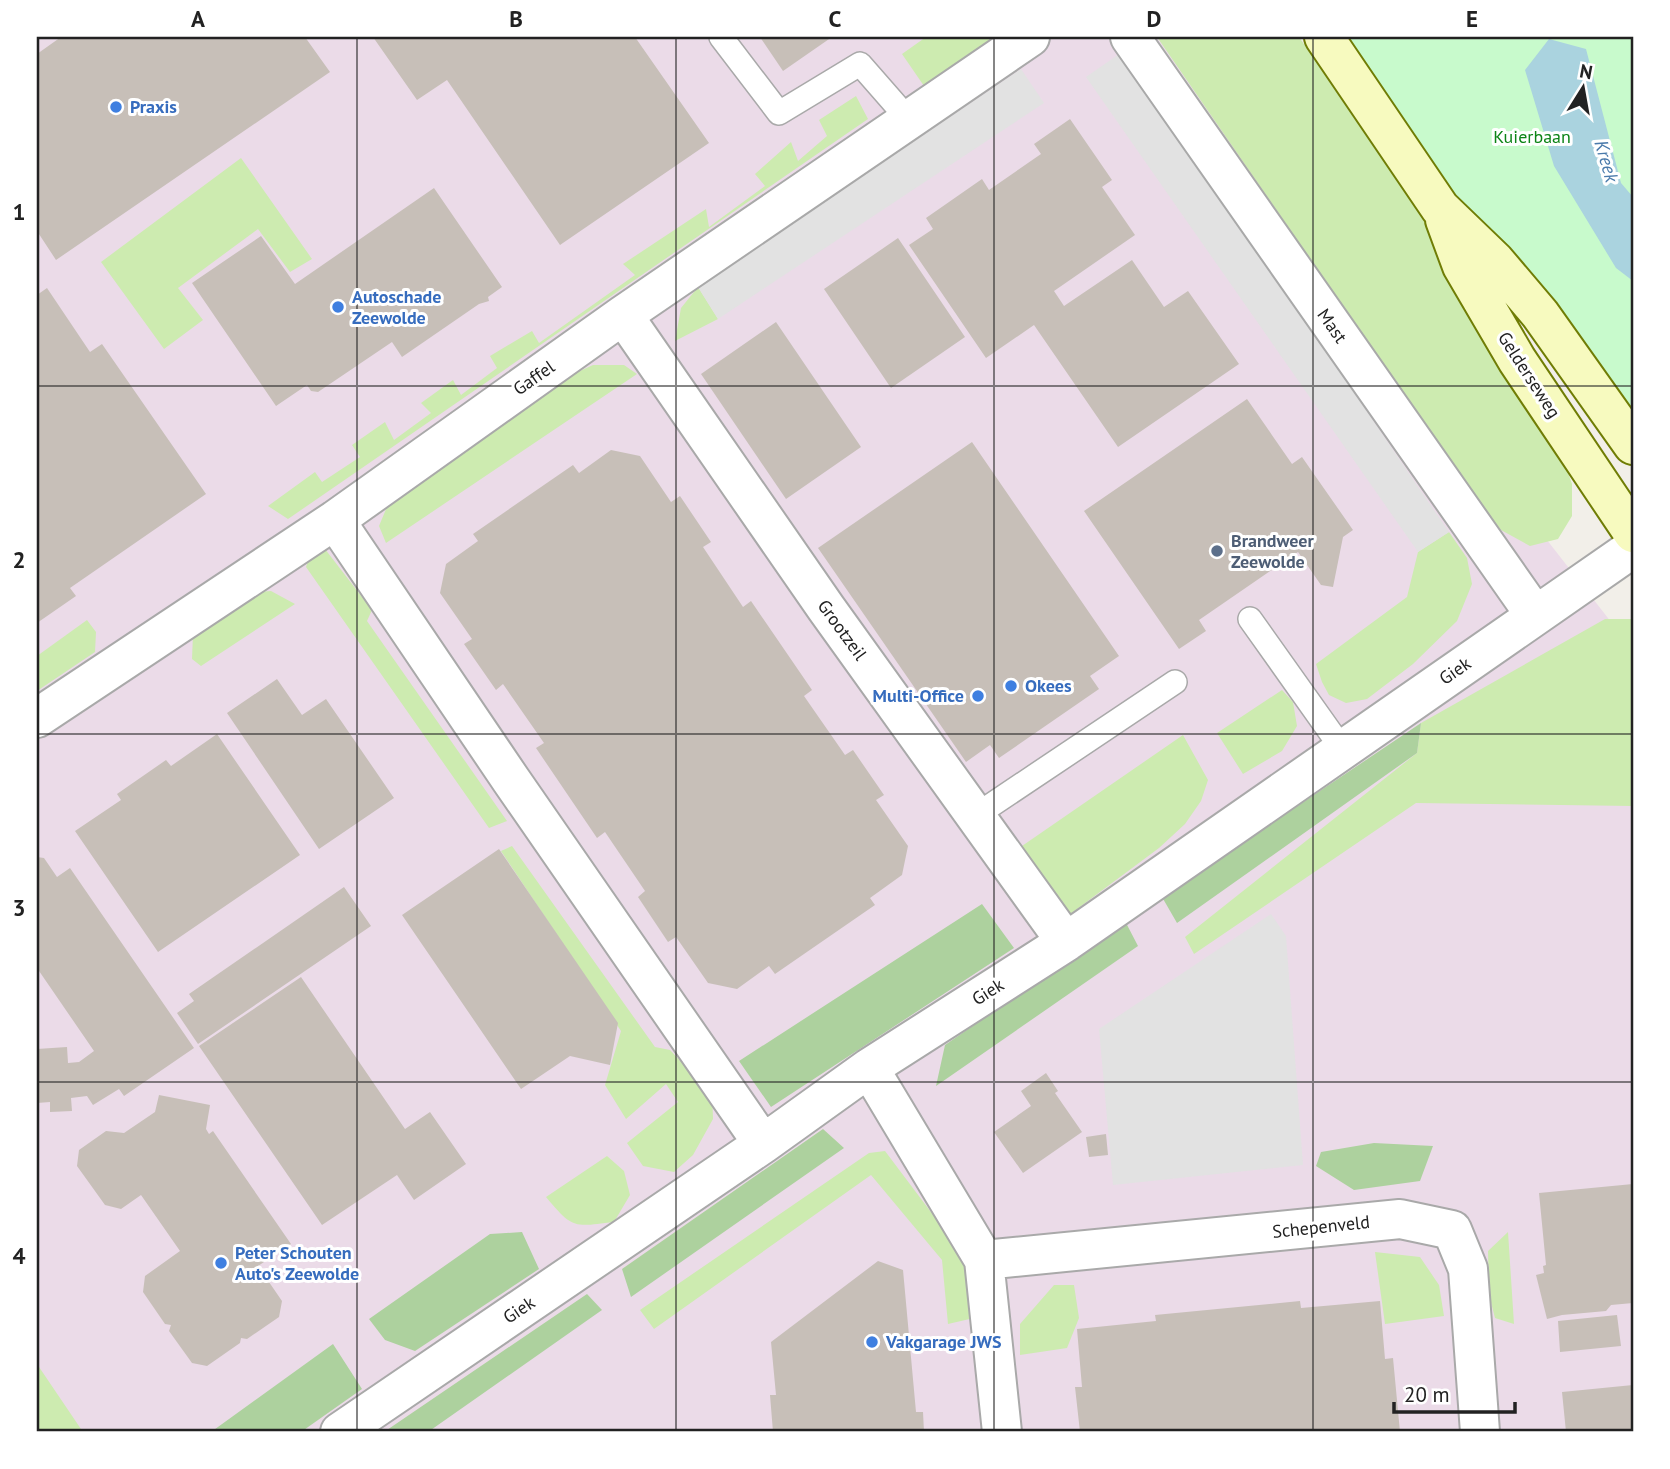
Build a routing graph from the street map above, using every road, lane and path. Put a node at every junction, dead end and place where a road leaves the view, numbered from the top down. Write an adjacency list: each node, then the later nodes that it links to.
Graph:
1 (721, 37): 5 (lane)
2 (1030, 37): 5 (street, Gaffel)
3 (1130, 37): 12 (street, Mast)
4 (1324, 37): 6 (street, Gelderseweg)
5 (909, 120): 7 (street, Gaffel)
6 (1440, 208): 8 (street, Gelderseweg); 10 (street, Gelderseweg)
7 (622, 315): 9 (street, Gaffel); 17 (street, Grootzeil)
8 (1633, 445)
9 (335, 520): 15 (street, Gaffel); 20 (street)
10 (1633, 533)
11 (1633, 548): 12 (street, Giek)
12 (1535, 615): 16 (street, Giek)
13 (1250, 619): 16 (lane)
14 (1175, 682): 17 (lane)
15 (37, 718)
16 (1343, 750): 18 (street, Giek)
17 (975, 816): 18 (street, Grootzeil)
18 (1066, 943): 19 (street, Giek)
19 (869, 1068): 20 (street, Giek); 21 (street)
20 (763, 1144): 22 (street, Giek)
21 (984, 1260): 23 (street); 24 (street, Schepenveld)
22 (340, 1432)
23 (1002, 1432)
24 (1480, 1432)

